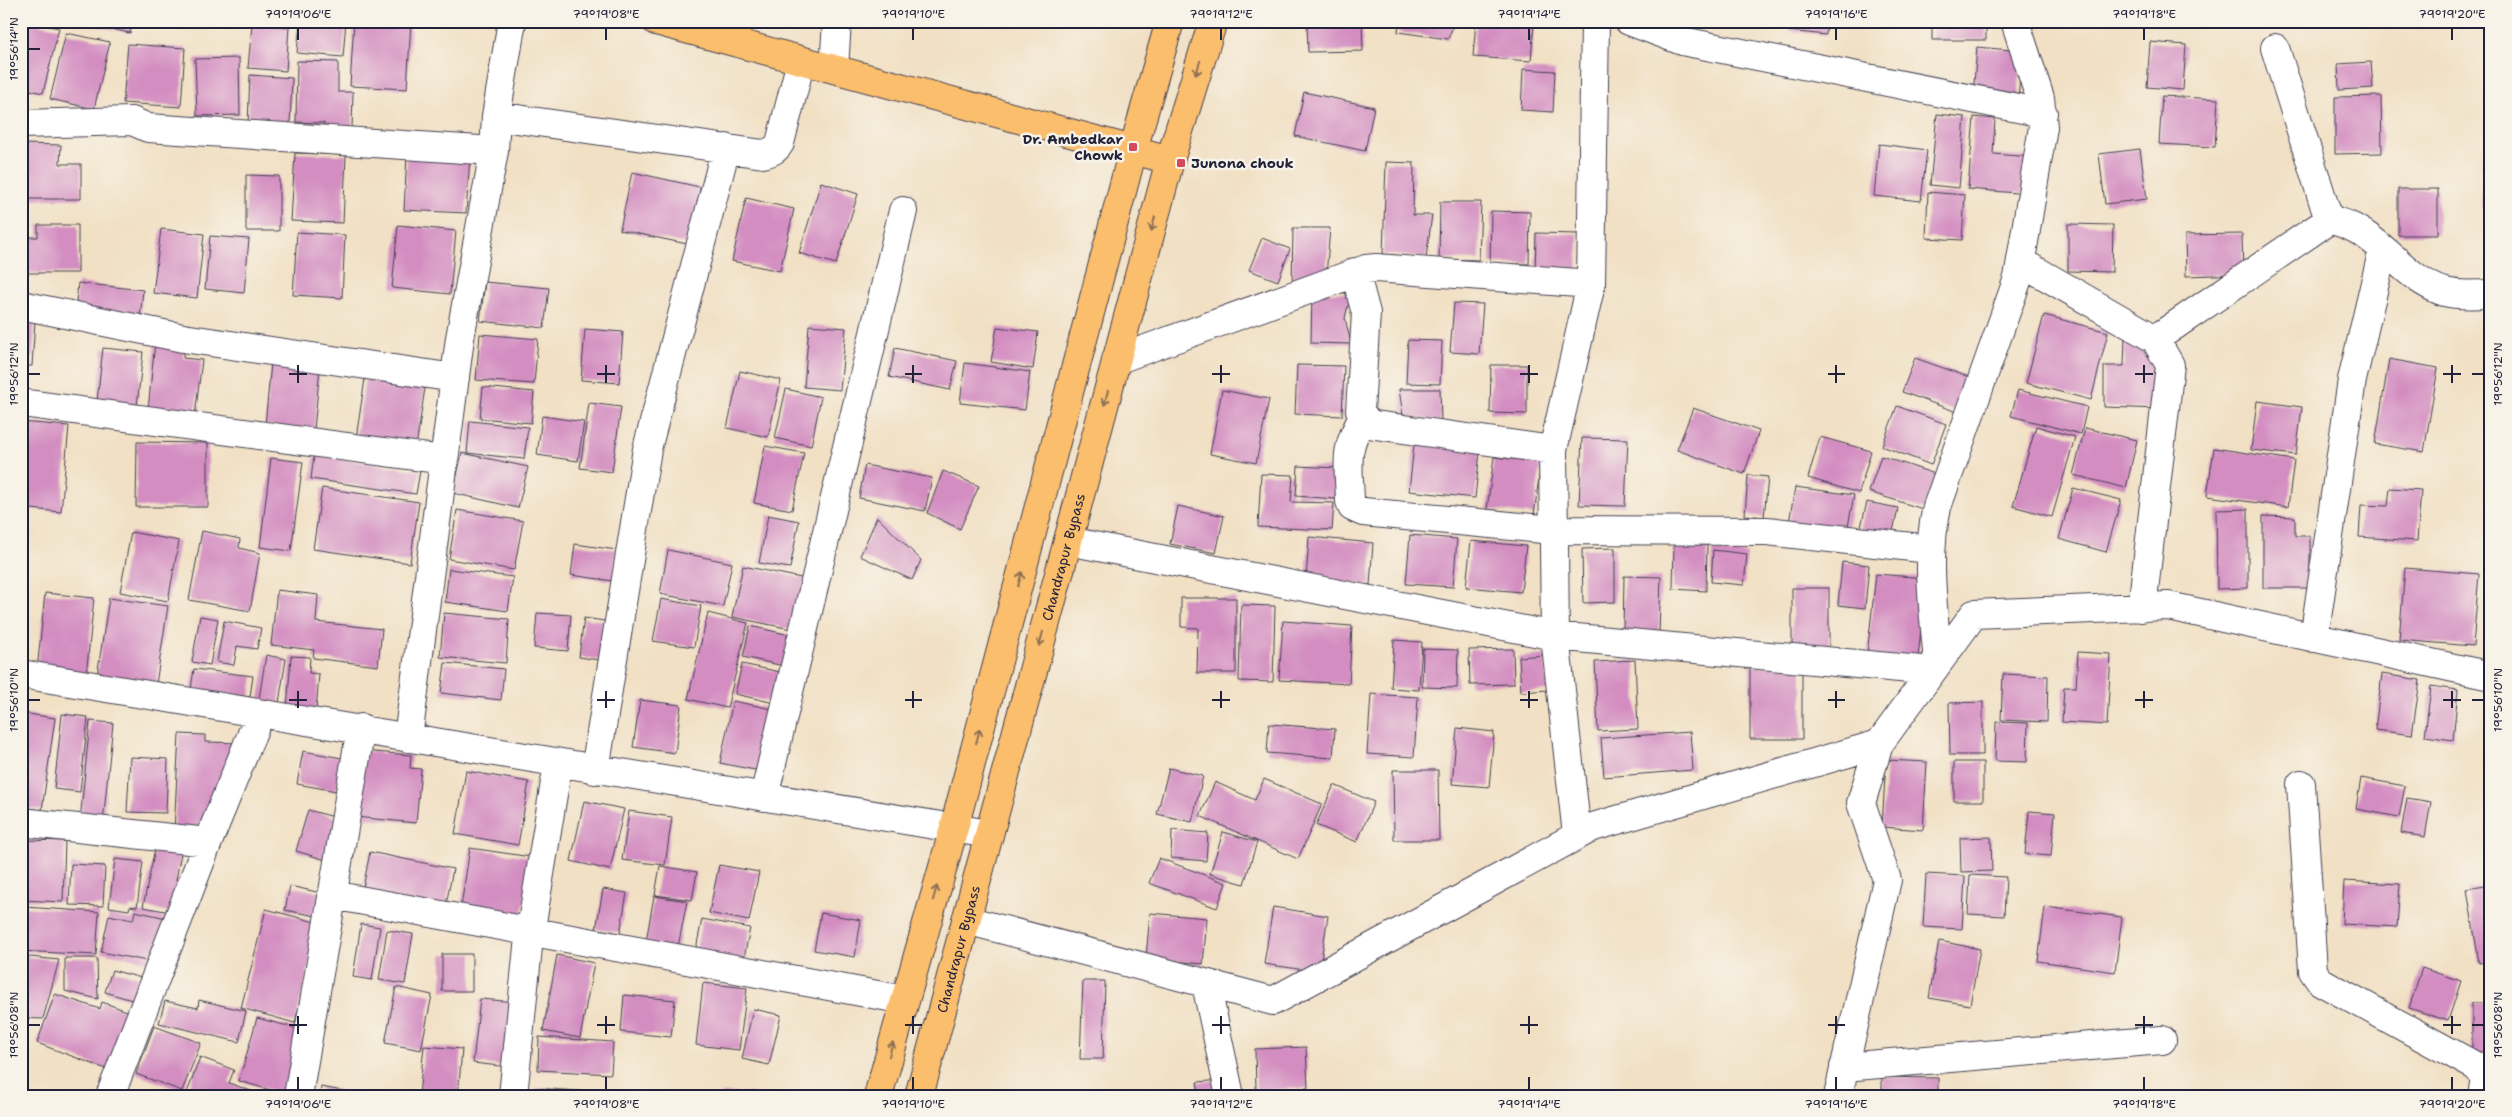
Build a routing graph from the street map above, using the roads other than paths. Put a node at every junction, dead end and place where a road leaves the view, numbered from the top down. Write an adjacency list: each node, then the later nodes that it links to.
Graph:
1 (512, 21): 13 (street)
2 (656, 21): 10 (main road)
3 (837, 21): 11 (street)
4 (1170, 21): 16 (main road)
5 (1212, 21): 18 (main road, Chandrapur Bypass, one-way to 18)
6 (1595, 21): 24 (street)
7 (1629, 21): 12 (street)
8 (2015, 21): 12 (street)
9 (2274, 48): 20 (street)
10 (801, 61): 11 (main road); 15 (street)
11 (834, 69): 16 (main road)
12 (2043, 113): 22 (street)
13 (496, 116): 15 (street); 17 (street)
14 (21, 124): 17 (street)
15 (726, 148): 48 (street)
16 (1133, 150): 18 (main road); 52 (main road, one-way to 16)
17 (494, 151): 29 (street)
18 (1170, 160): 28 (main road, Chandrapur Bypass, one-way to 28)
19 (903, 211): 50 (street)
20 (2329, 220): 21 (street); 27 (street)
21 (2382, 249): 25 (street); 39 (street)
22 (2021, 262): 27 (street); 36 (street)
23 (1355, 272): 24 (street); 28 (street); 31 (street)
24 (1591, 284): 32 (street)
25 (2491, 294)
26 (21, 305): 29 (street)
27 (2155, 339): 37 (street)
28 (1116, 360): 35 (main road, Chandrapur Bypass, one-way to 35)
29 (455, 378): 33 (street)
30 (21, 403): 33 (street)
31 (1363, 418): 32 (street); 34 (street)
32 (1553, 450): 34 (street)
33 (444, 460): 45 (street)
34 (1553, 530): 36 (street); 38 (street)
35 (1068, 541): 38 (street); 53 (main road, Chandrapur Bypass, one-way to 53)
36 (1930, 549): 40 (street)
37 (2142, 608): 39 (street); 40 (street)
38 (1555, 636): 40 (street); 54 (street)
39 (2314, 638): 42 (street)
40 (1935, 667): 46 (street)
41 (21, 674): 43 (street)
42 (2491, 676)
43 (260, 714): 44 (street); 55 (street)
44 (360, 728): 45 (street); 56 (street)
45 (408, 738): 47 (street)
46 (1878, 744): 54 (street); 62 (street)
47 (558, 764): 48 (street); 58 (street)
48 (595, 770): 50 (street)
49 (2300, 784): 70 (street)
50 (764, 797): 52 (street)
51 (21, 822): 55 (street)
52 (954, 828): 53 (street); 60 (main road, one-way to 52)
53 (989, 834): 57 (main road, Chandrapur Bypass)
54 (1577, 835): 59 (street)
55 (208, 842): 63 (street)
56 (332, 895): 58 (street); 64 (street)
57 (966, 920): 59 (street); 67 (main road, Chandrapur Bypass)
58 (531, 930): 60 (street); 65 (street)
59 (1206, 984): 68 (street)
60 (905, 1000): 66 (main road, one-way to 60)
61 (2162, 1040): 62 (street)
62 (1844, 1067): 69 (street)
63 (110, 1096)
64 (298, 1096)
65 (513, 1096)
66 (878, 1096)
67 (919, 1096)
68 (1230, 1096)
69 (1838, 1096)
70 (2482, 1096)

